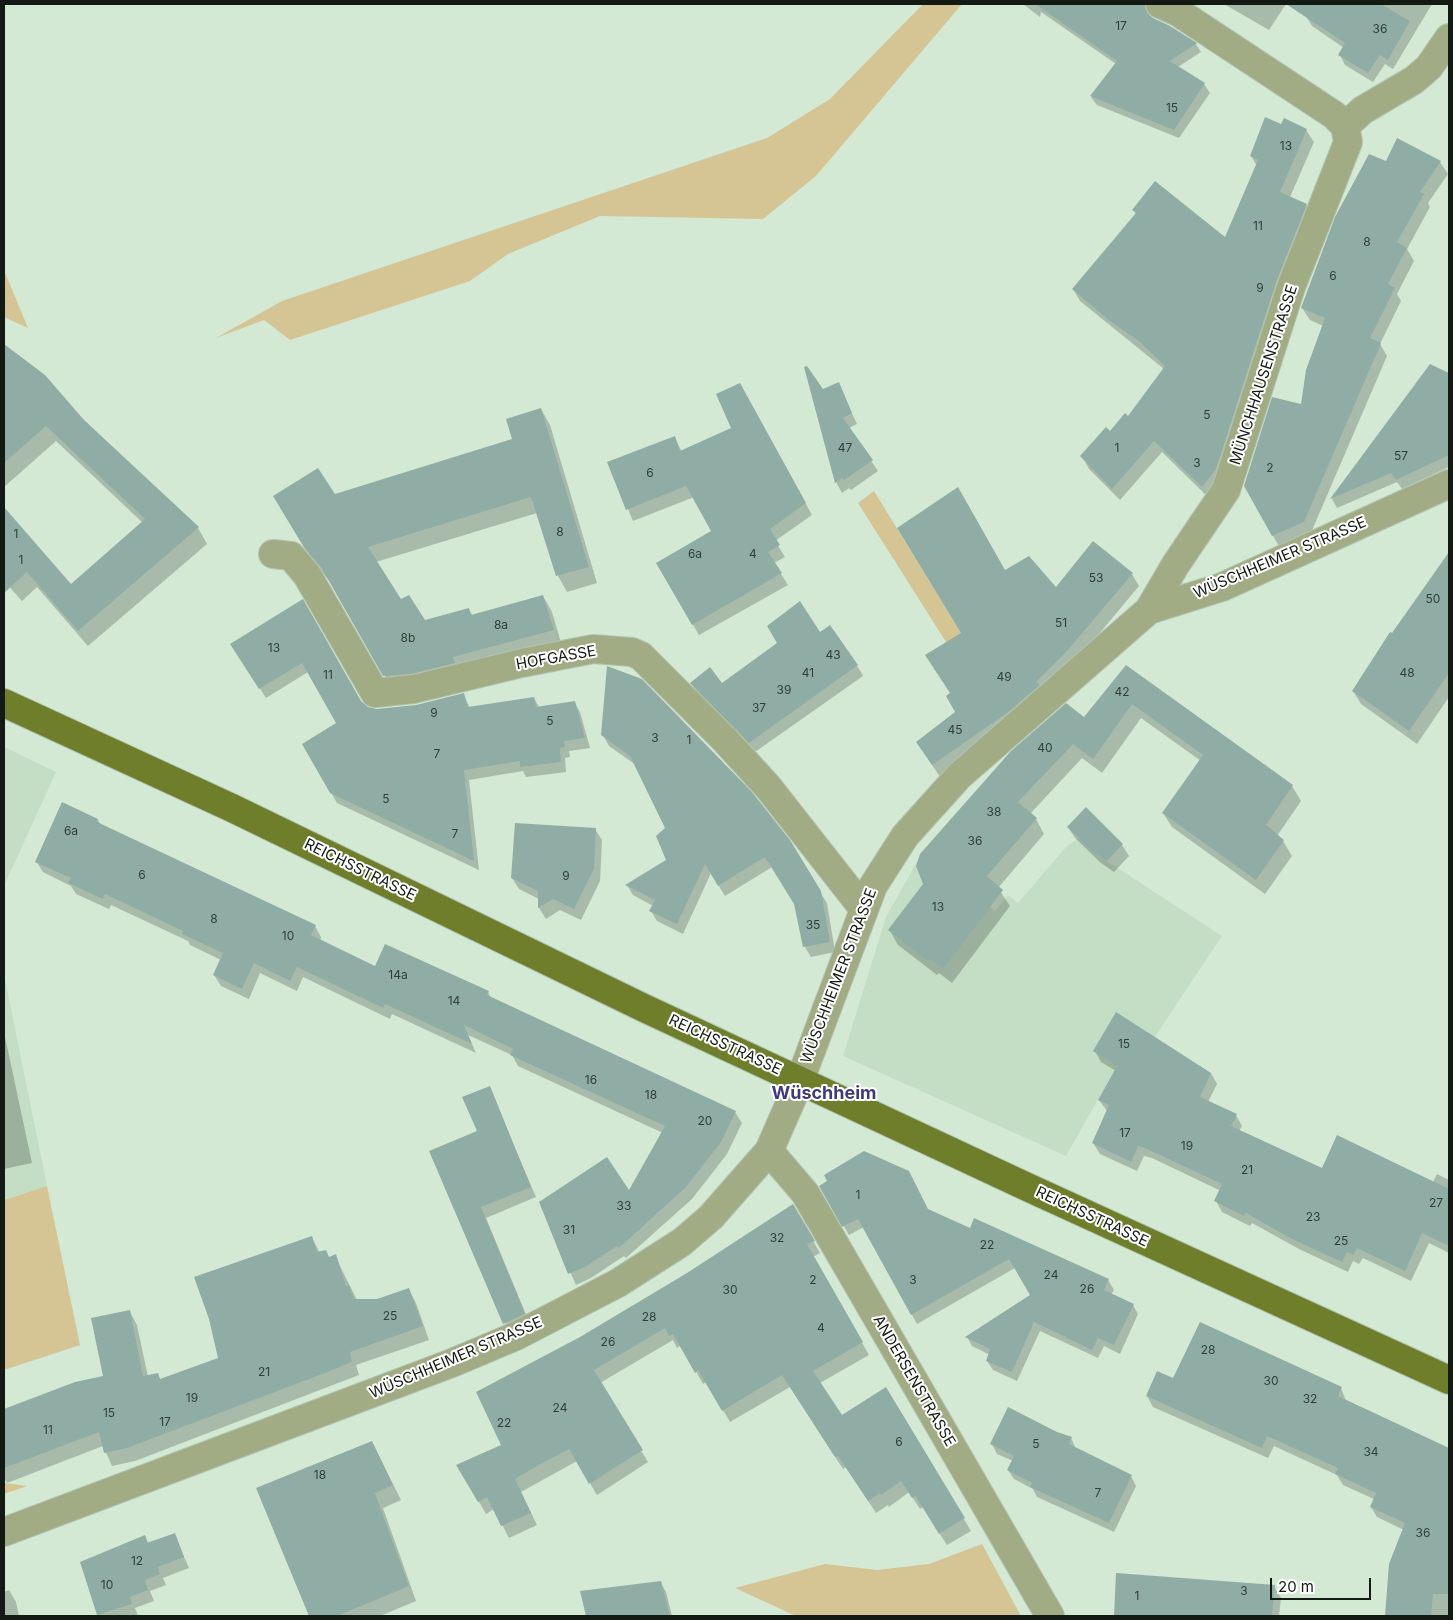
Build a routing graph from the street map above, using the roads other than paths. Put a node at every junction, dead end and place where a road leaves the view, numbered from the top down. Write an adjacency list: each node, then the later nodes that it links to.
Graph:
1 (1160, 4): 3 (street)
2 (1449, 38): 3 (street)
3 (1344, 126): 6 (street, MÜNCHHAUSENSTRASSE)
4 (1449, 484): 6 (street, WÜSCHHEIMER STRASSE)
5 (273, 554): 8 (street, HOFGASSE)
6 (1149, 610): 8 (street, WÜSCHHEIMER STRASSE)
7 (4, 703): 9 (main road, REICHSSTRASSE)
8 (863, 908): 9 (street, WÜSCHHEIMER STRASSE)
9 (800, 1080): 10 (street, WÜSCHHEIMER STRASSE); 11 (main road, REICHSSTRASSE)
10 (770, 1151): 12 (street, WÜSCHHEIMER STRASSE); 13 (street, ANDERSENSTRASSE)
11 (1449, 1380)
12 (4, 1532)
13 (1050, 1616)

